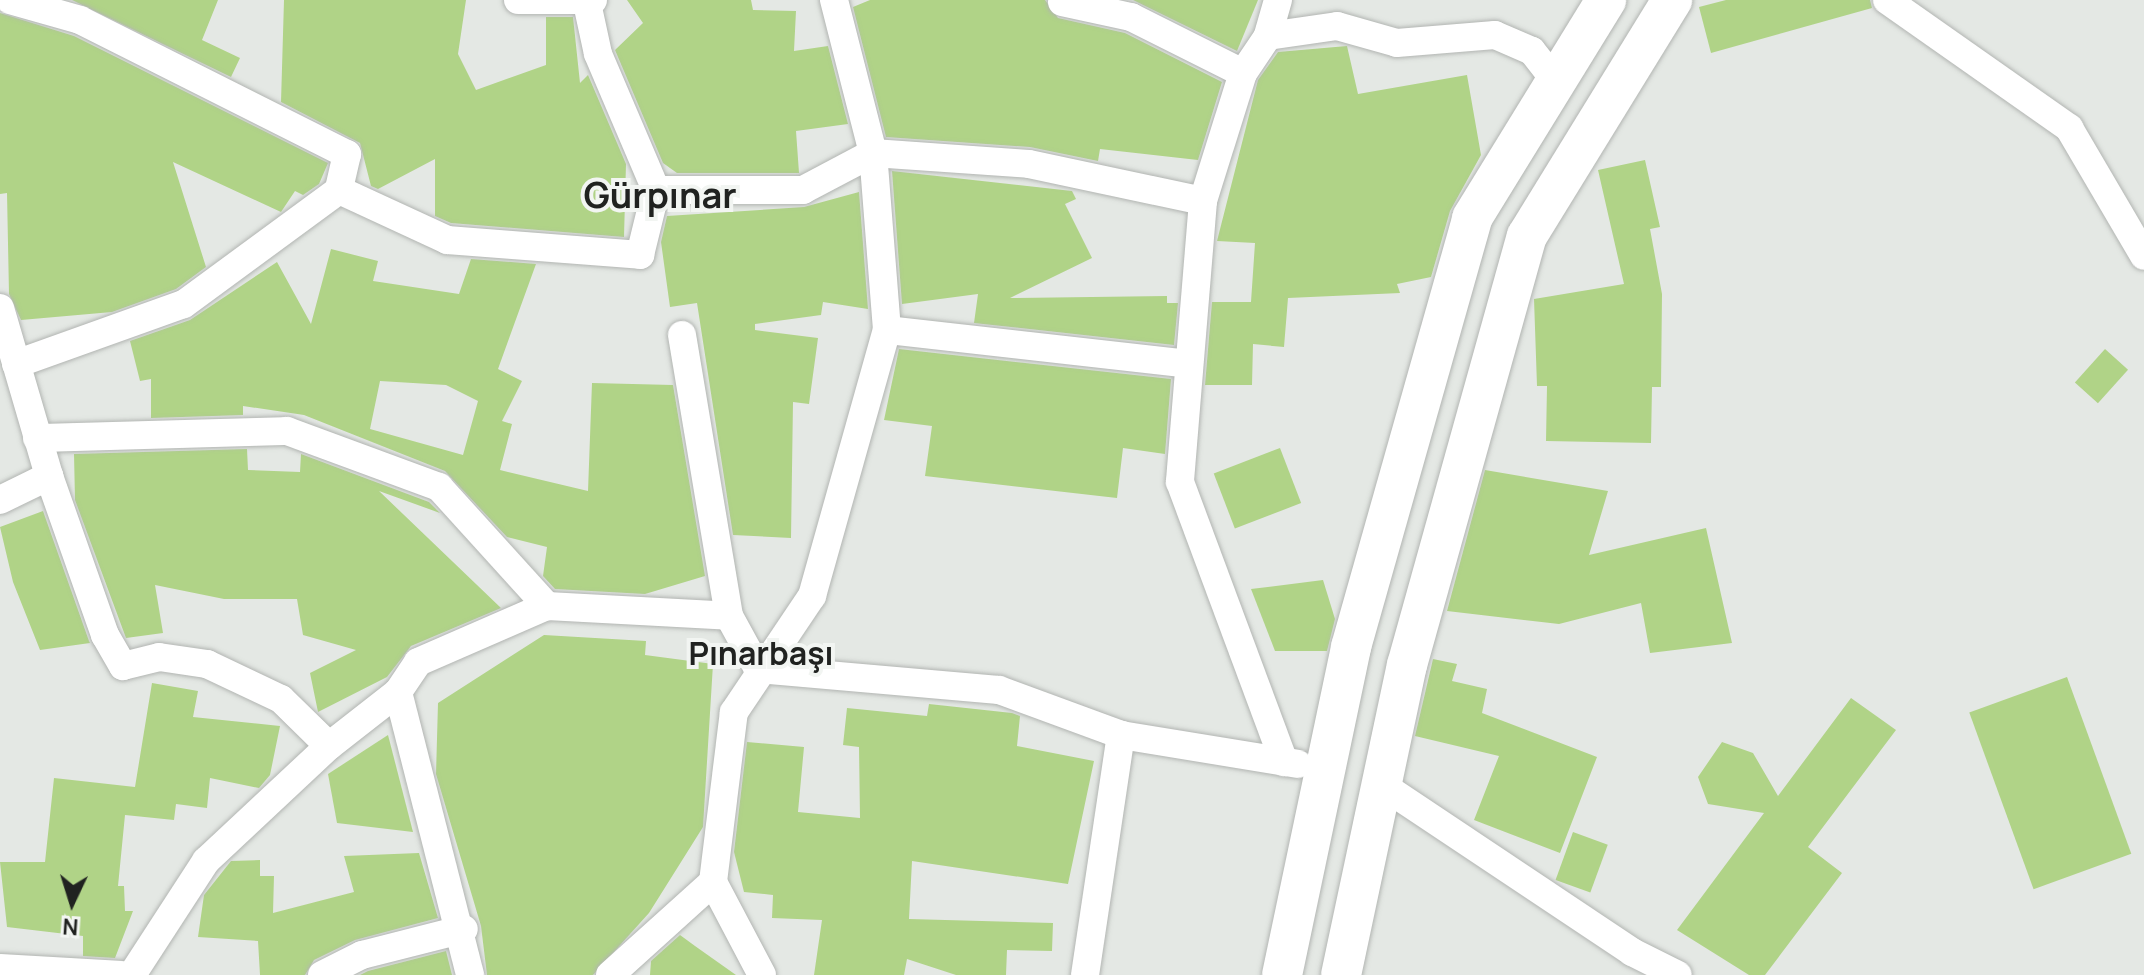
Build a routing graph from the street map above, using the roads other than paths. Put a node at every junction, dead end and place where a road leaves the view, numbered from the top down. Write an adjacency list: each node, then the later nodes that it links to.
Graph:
1 (10, 0): 14 (street)
2 (518, 0): 8 (street)
3 (834, 0): 13 (street)
4 (1278, 0): 10 (street)
5 (1606, 0): 12 (main road)
6 (1672, 0): 34 (main road)
7 (1887, 0): 17 (street)
8 (590, 2): 15 (street)
9 (1062, 2): 11 (street)
10 (1268, 36): 11 (street); 12 (street)
11 (1243, 73): 16 (street)
12 (1556, 82): 33 (main road)
13 (873, 153): 15 (street); 16 (street); 19 (street)
14 (339, 190): 15 (street); 21 (street)
15 (656, 190)
16 (1203, 201): 22 (street)
17 (2144, 256)
18 (0, 308): 21 (street)
19 (887, 330): 22 (street); 28 (street)
20 (682, 335): 27 (street)
21 (16, 364): 23 (street)
22 (1188, 364): 32 (street)
23 (37, 438): 24 (street); 26 (street)
24 (49, 476): 25 (street); 31 (street)
25 (0, 500)
26 (547, 606): 27 (street); 29 (street)
27 (729, 616): 28 (street)
28 (758, 669): 30 (street); 35 (street)
29 (398, 692): 31 (street); 36 (street)
30 (1121, 735): 32 (street); 44 (street)
31 (329, 746): 39 (street)
32 (1284, 762): 33 (street)
33 (1326, 767): 45 (main road)
34 (1382, 785): 46 (main road); 47 (street)
35 (713, 882): 42 (street); 43 (street)
36 (464, 929): 40 (street); 41 (street)
37 (0, 968): 38 (street)
38 (121, 975)
39 (132, 975)
40 (322, 975)
41 (470, 975)
42 (610, 975)
43 (762, 975)
44 (1085, 975)
45 (1282, 975)
46 (1341, 975)
47 (1678, 975)

